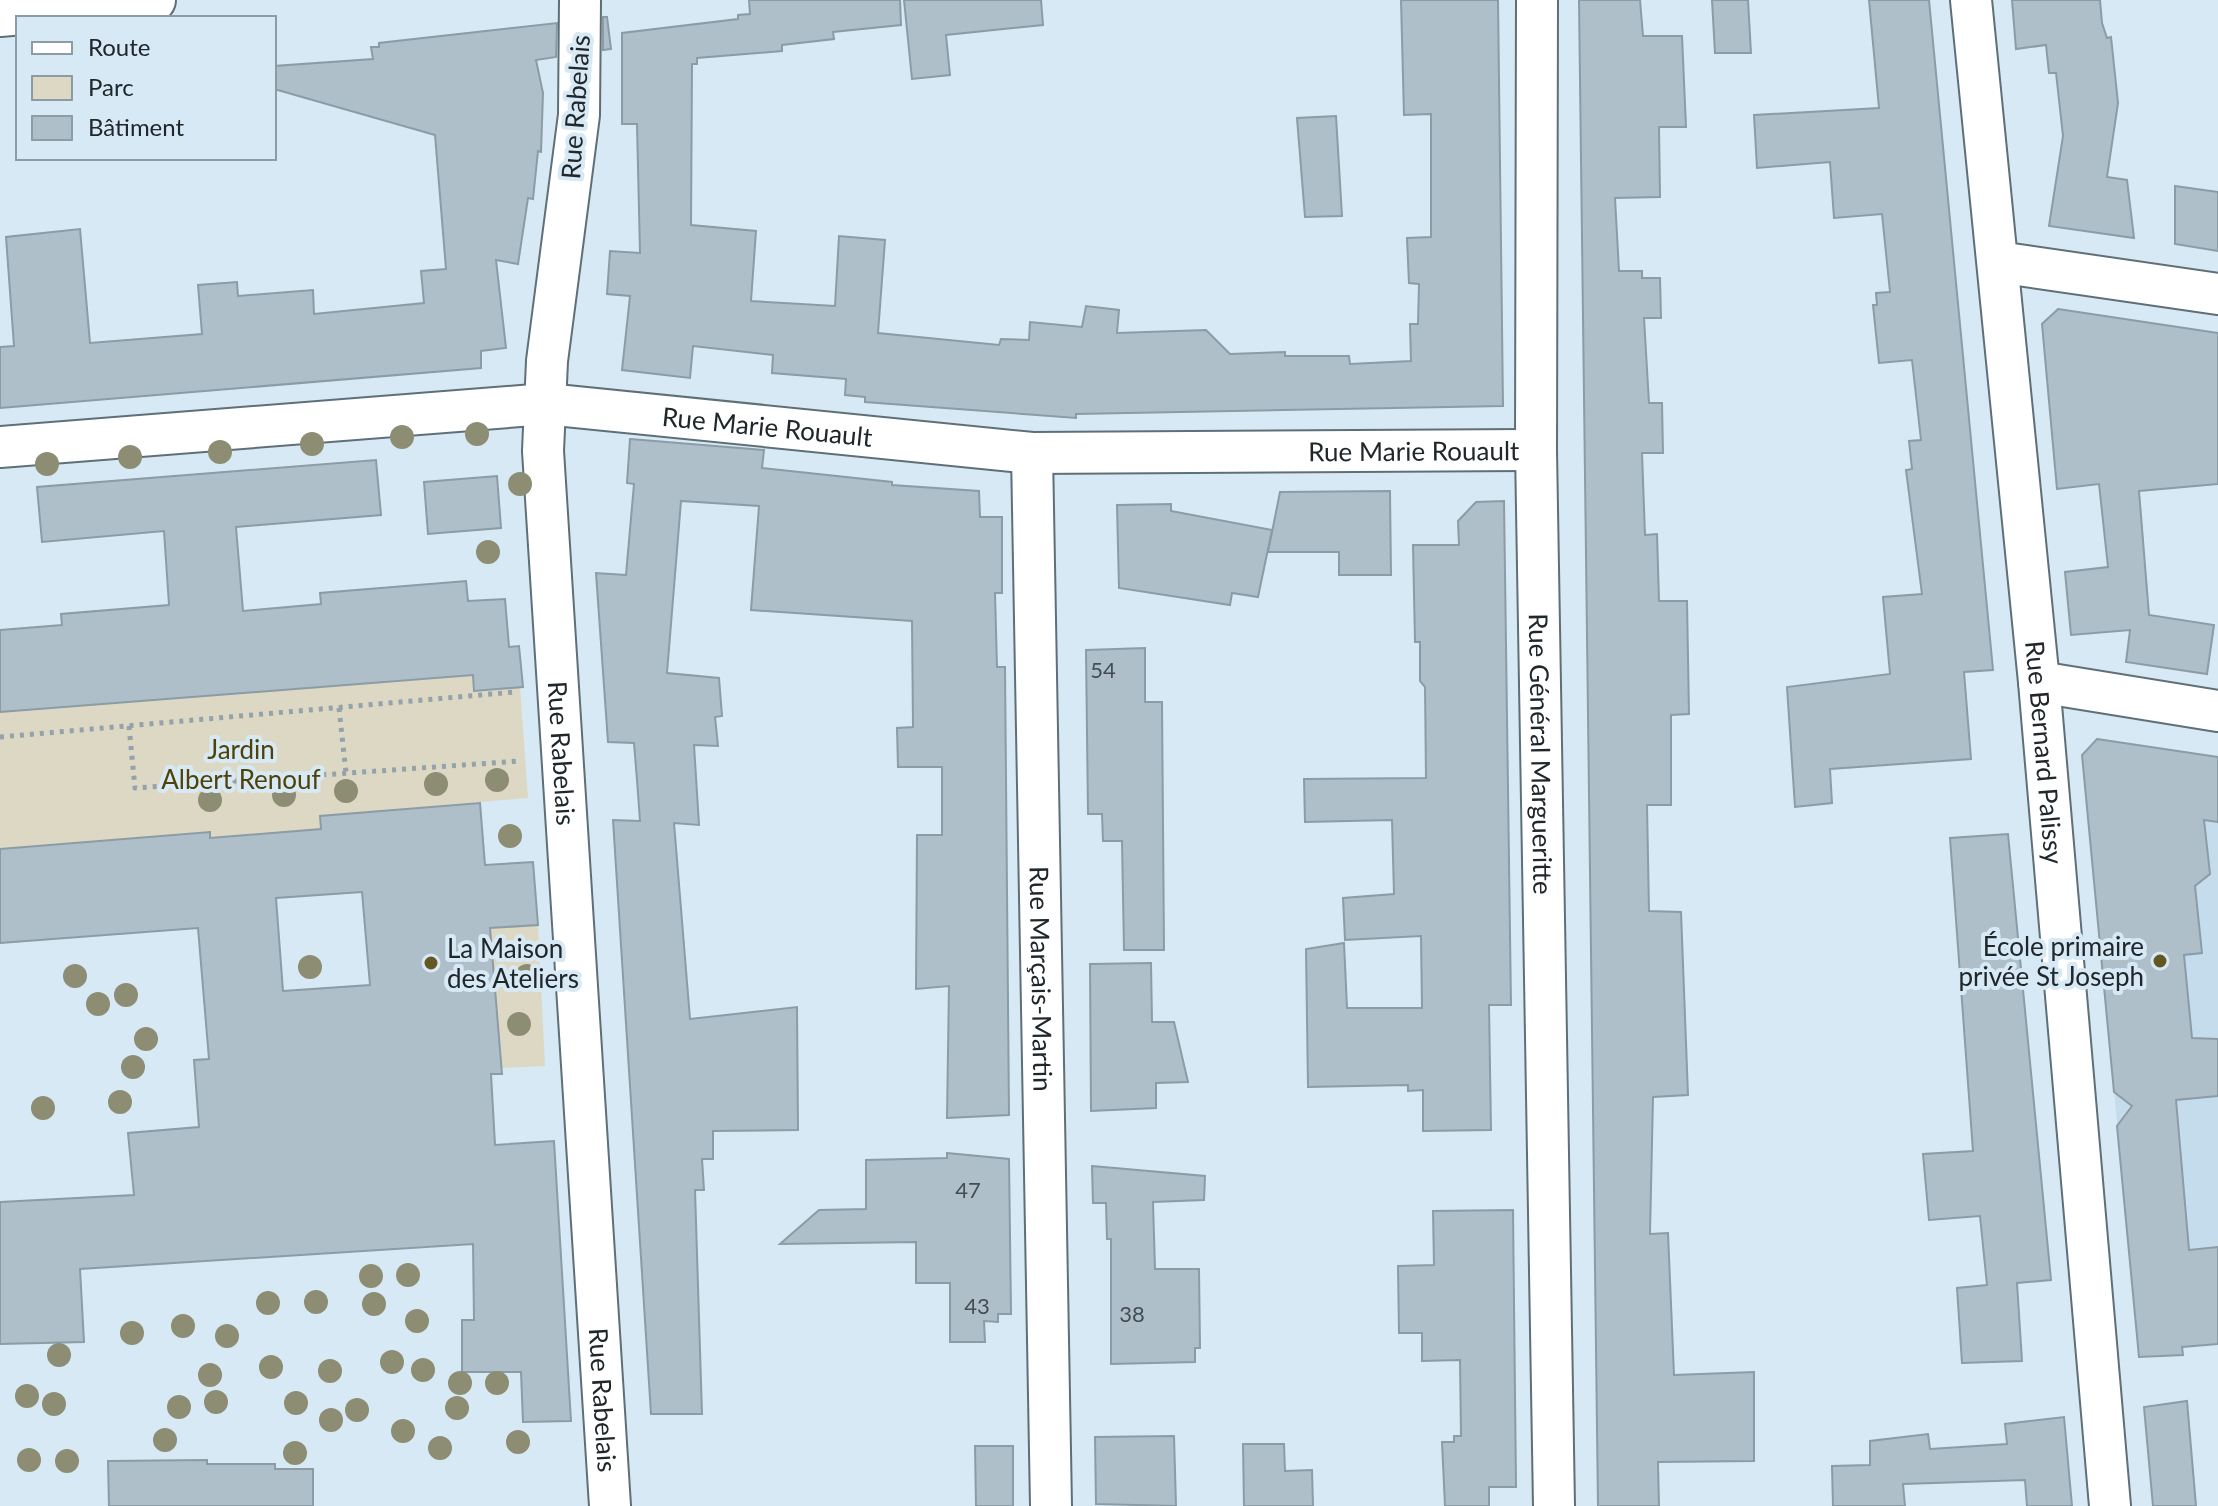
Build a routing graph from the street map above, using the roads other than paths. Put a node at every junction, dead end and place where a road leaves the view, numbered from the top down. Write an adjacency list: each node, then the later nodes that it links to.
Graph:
1 (153, 0): 5 (street)
2 (580, 0): 9 (street, Rue Rabelais)
3 (1537, 0): 11 (street, Rue Général Margueritte)
4 (1971, 0): 7 (street, Rue Bernard Palissy)
5 (61, 4): 6 (street)
6 (0, 14)
7 (1998, 262): 8 (street); 13 (street, Rue Bernard Palissy)
8 (2218, 294)
9 (546, 404): 10 (street, Rue Marie Rouault); 12 (street, Rue Marie Rouault); 15 (street, Rue Rabelais)
10 (0, 447)
11 (1536, 450): 12 (street, Rue Marie Rouault); 17 (street, Rue Général Margueritte)
12 (1032, 453): 16 (street, Rue Marçais-Martin)
13 (2039, 682): 14 (street); 18 (street, Rue Bernard Palissy)
14 (2218, 711)
15 (610, 1506)
16 (1051, 1506)
17 (1554, 1506)
18 (2110, 1506)

